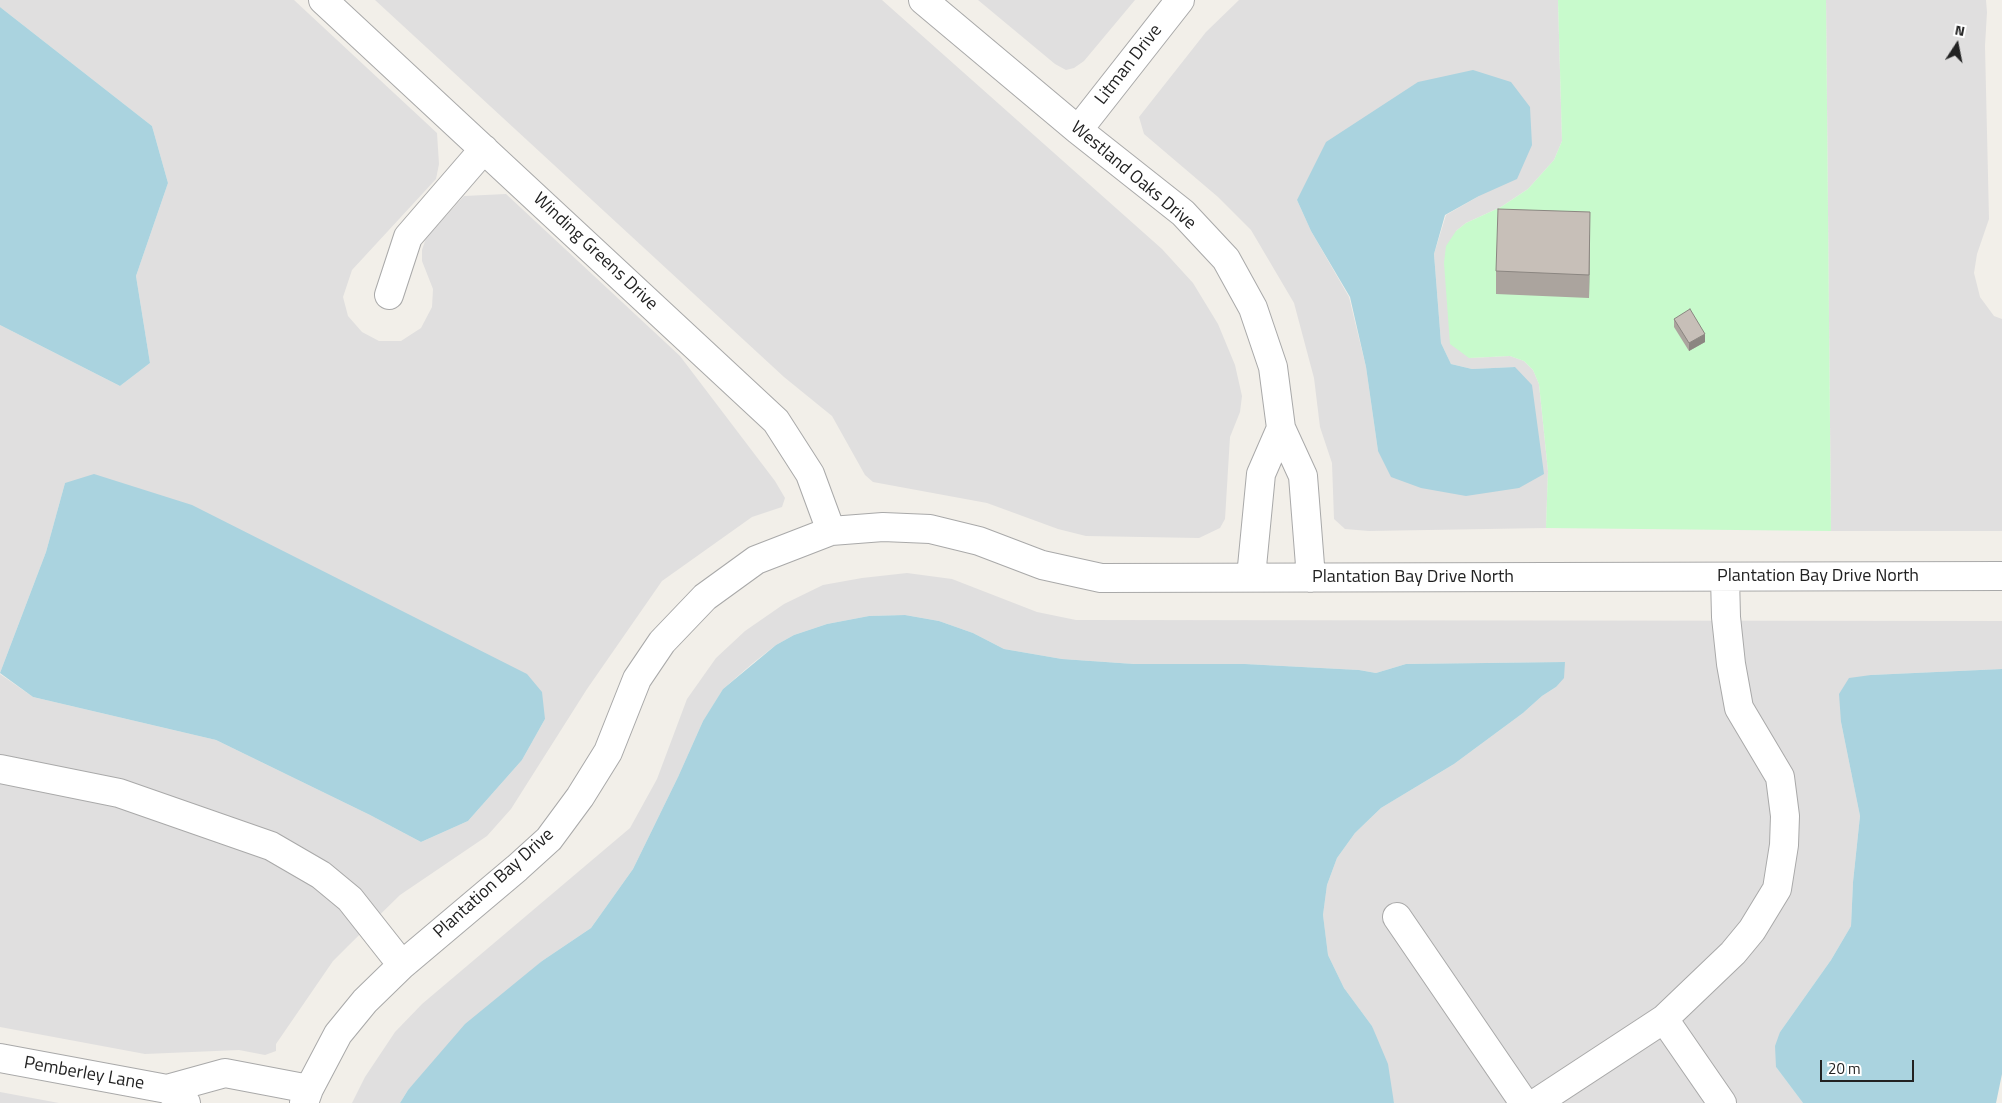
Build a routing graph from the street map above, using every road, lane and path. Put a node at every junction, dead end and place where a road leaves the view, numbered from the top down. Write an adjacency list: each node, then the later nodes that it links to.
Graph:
1 (323, 0): 5 (street, Winding Greens Drive)
2 (923, 0): 4 (street, Westland Oaks Drive)
3 (1180, 0): 4 (street, Litman Drive)
4 (1078, 130): 7 (street, Westland Oaks Drive)
5 (484, 149): 6 (street); 8 (street, Winding Greens Drive)
6 (388, 295)
7 (1281, 428): 10 (street); 12 (street)
8 (831, 531): 10 (street, Plantation Bay Drive North); 15 (street, Plantation Bay Drive)
9 (2002, 576): 11 (street, Plantation Bay Drive North)
10 (1251, 577): 12 (street, Plantation Bay Drive North)
11 (1725, 577): 12 (street, Plantation Bay Drive North); 16 (street)
12 (1311, 578)
13 (0, 769): 15 (street)
14 (1397, 917): 20 (street)
15 (402, 965): 19 (street, Plantation Bay Drive)
16 (1664, 1019): 21 (street); 22 (street)
17 (0, 1058): 18 (street, Pemberley Lane)
18 (177, 1096): 19 (street)
19 (307, 1096)
20 (1524, 1103)
21 (1536, 1103)
22 (1722, 1103)

